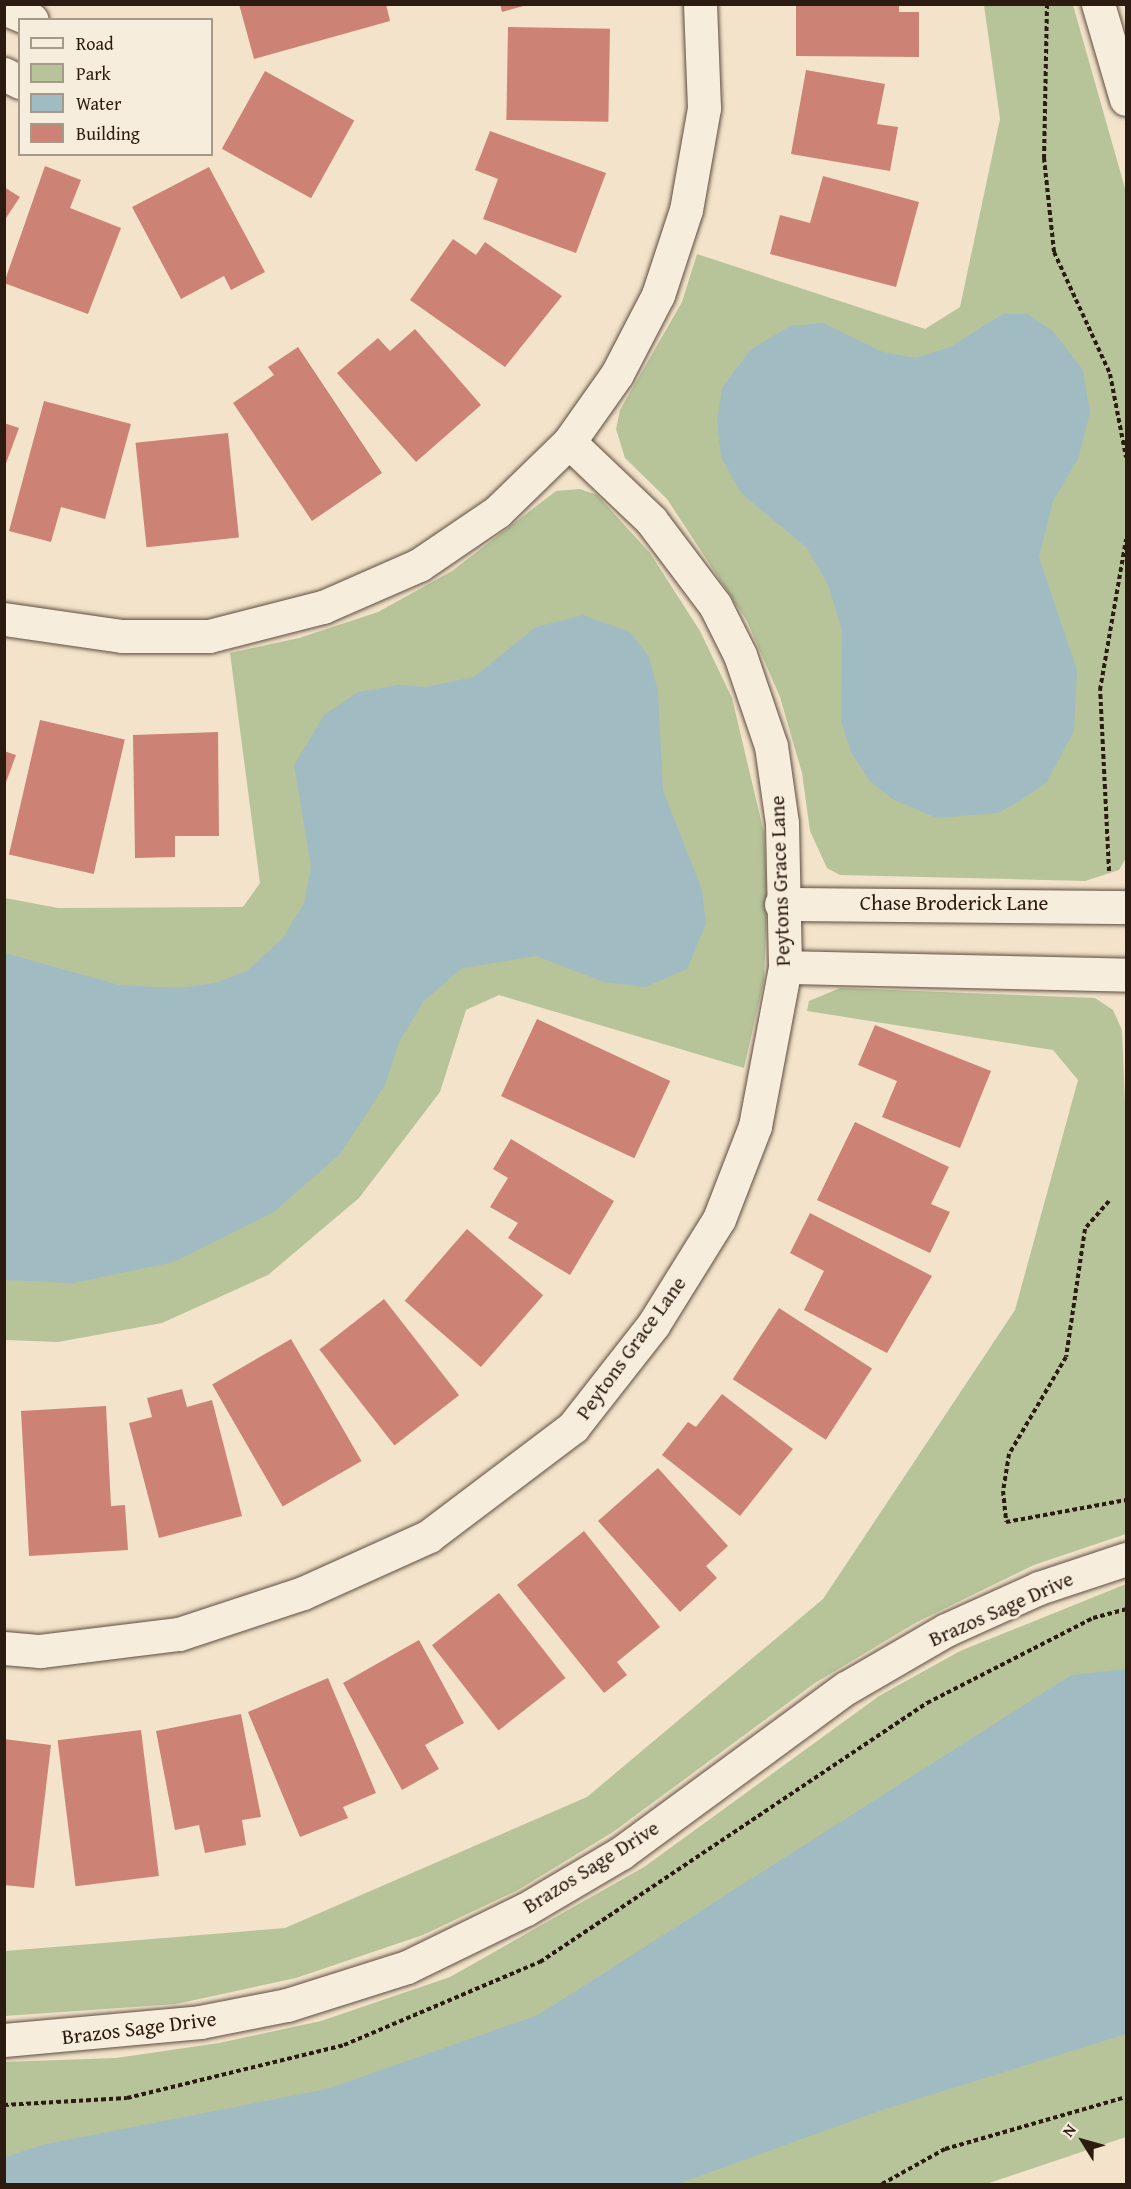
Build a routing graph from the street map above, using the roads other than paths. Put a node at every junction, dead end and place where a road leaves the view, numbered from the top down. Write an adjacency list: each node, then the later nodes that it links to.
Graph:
1 (700, 4): 8 (street)
2 (1098, 4): 7 (street)
3 (4, 8): 4 (street)
4 (27, 18)
5 (4, 74): 6 (street)
6 (18, 81)
7 (1126, 99)
8 (569, 442): 9 (street); 10 (street, Peytons Grace Lane)
9 (4, 619)
10 (782, 904): 11 (street, Chase Broderick Lane); 12 (street, Peytons Grace Lane)
11 (1117, 906)
12 (785, 967): 13 (street); 15 (street, Peytons Grace Lane)
13 (1126, 975)
14 (1126, 1558): 16 (street, Brazos Sage Drive)
15 (4, 1647)
16 (4, 2040)

